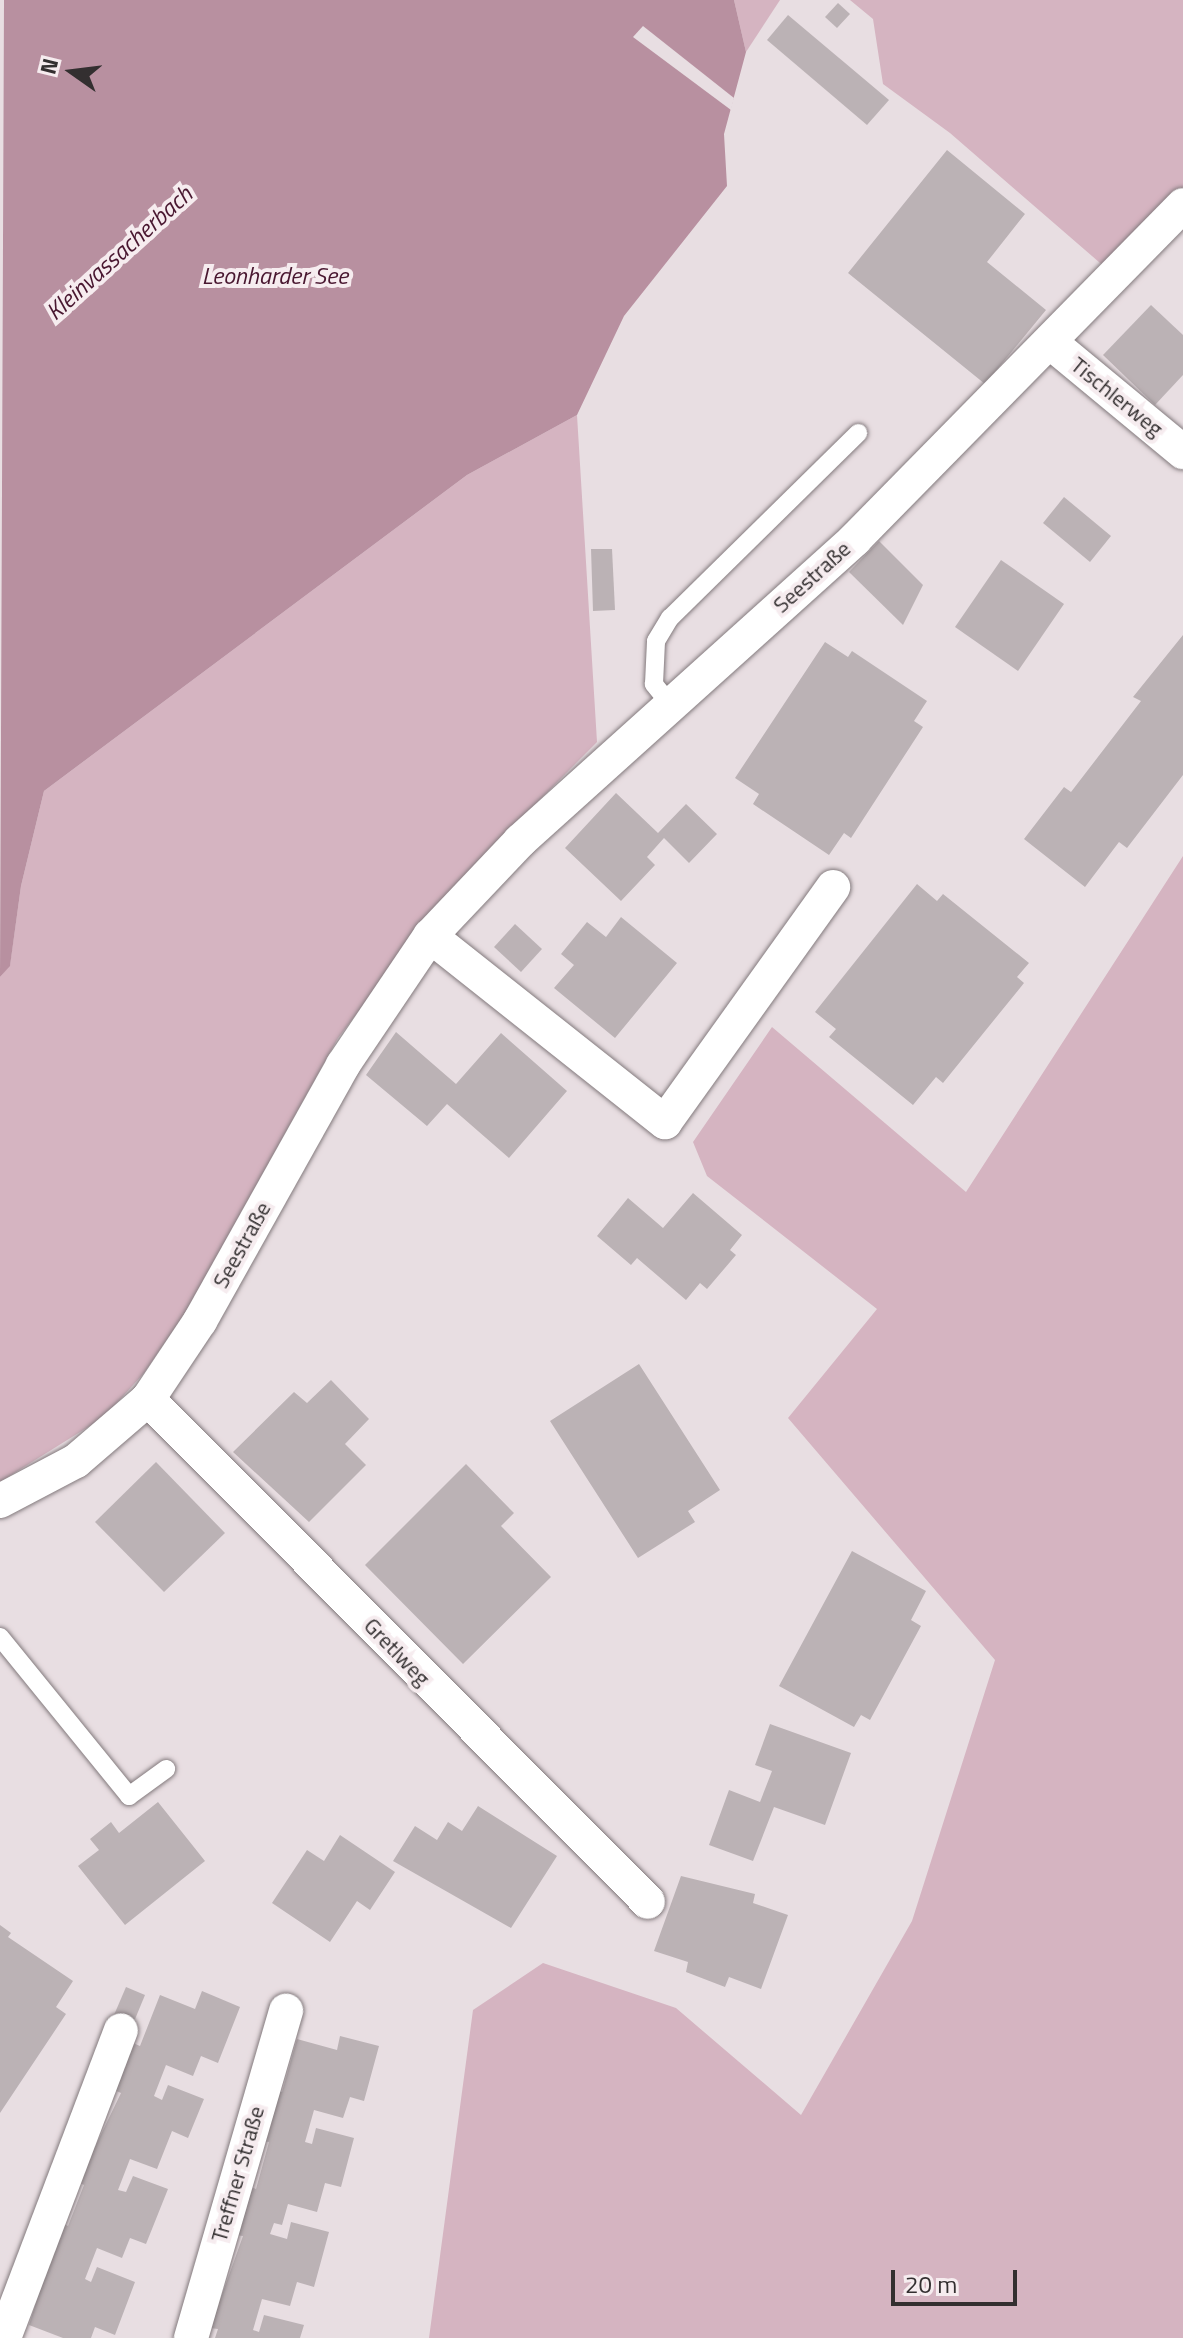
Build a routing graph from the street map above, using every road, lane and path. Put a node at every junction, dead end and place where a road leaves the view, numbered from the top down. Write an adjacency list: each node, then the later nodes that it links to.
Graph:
1 (1183, 205): 2 (street, Seestraße)
2 (1050, 342): 4 (street, Tischlerweg); 5 (street, Seestraße)
3 (858, 433): 5 (lane)
4 (1183, 452)
5 (670, 704): 7 (street, Seestraße)
6 (833, 887): 7 (street)
7 (430, 936): 8 (street, Seestraße)
8 (148, 1399): 9 (street, Seestraße); 12 (street, Gretlweg)
9 (0, 1501)
10 (0, 1637): 11 (lane)
11 (166, 1769)
12 (648, 1902)
13 (286, 2011): 16 (street, Treffner Straße)
14 (121, 2030): 15 (street)
15 (4, 2338)
16 (191, 2338)

